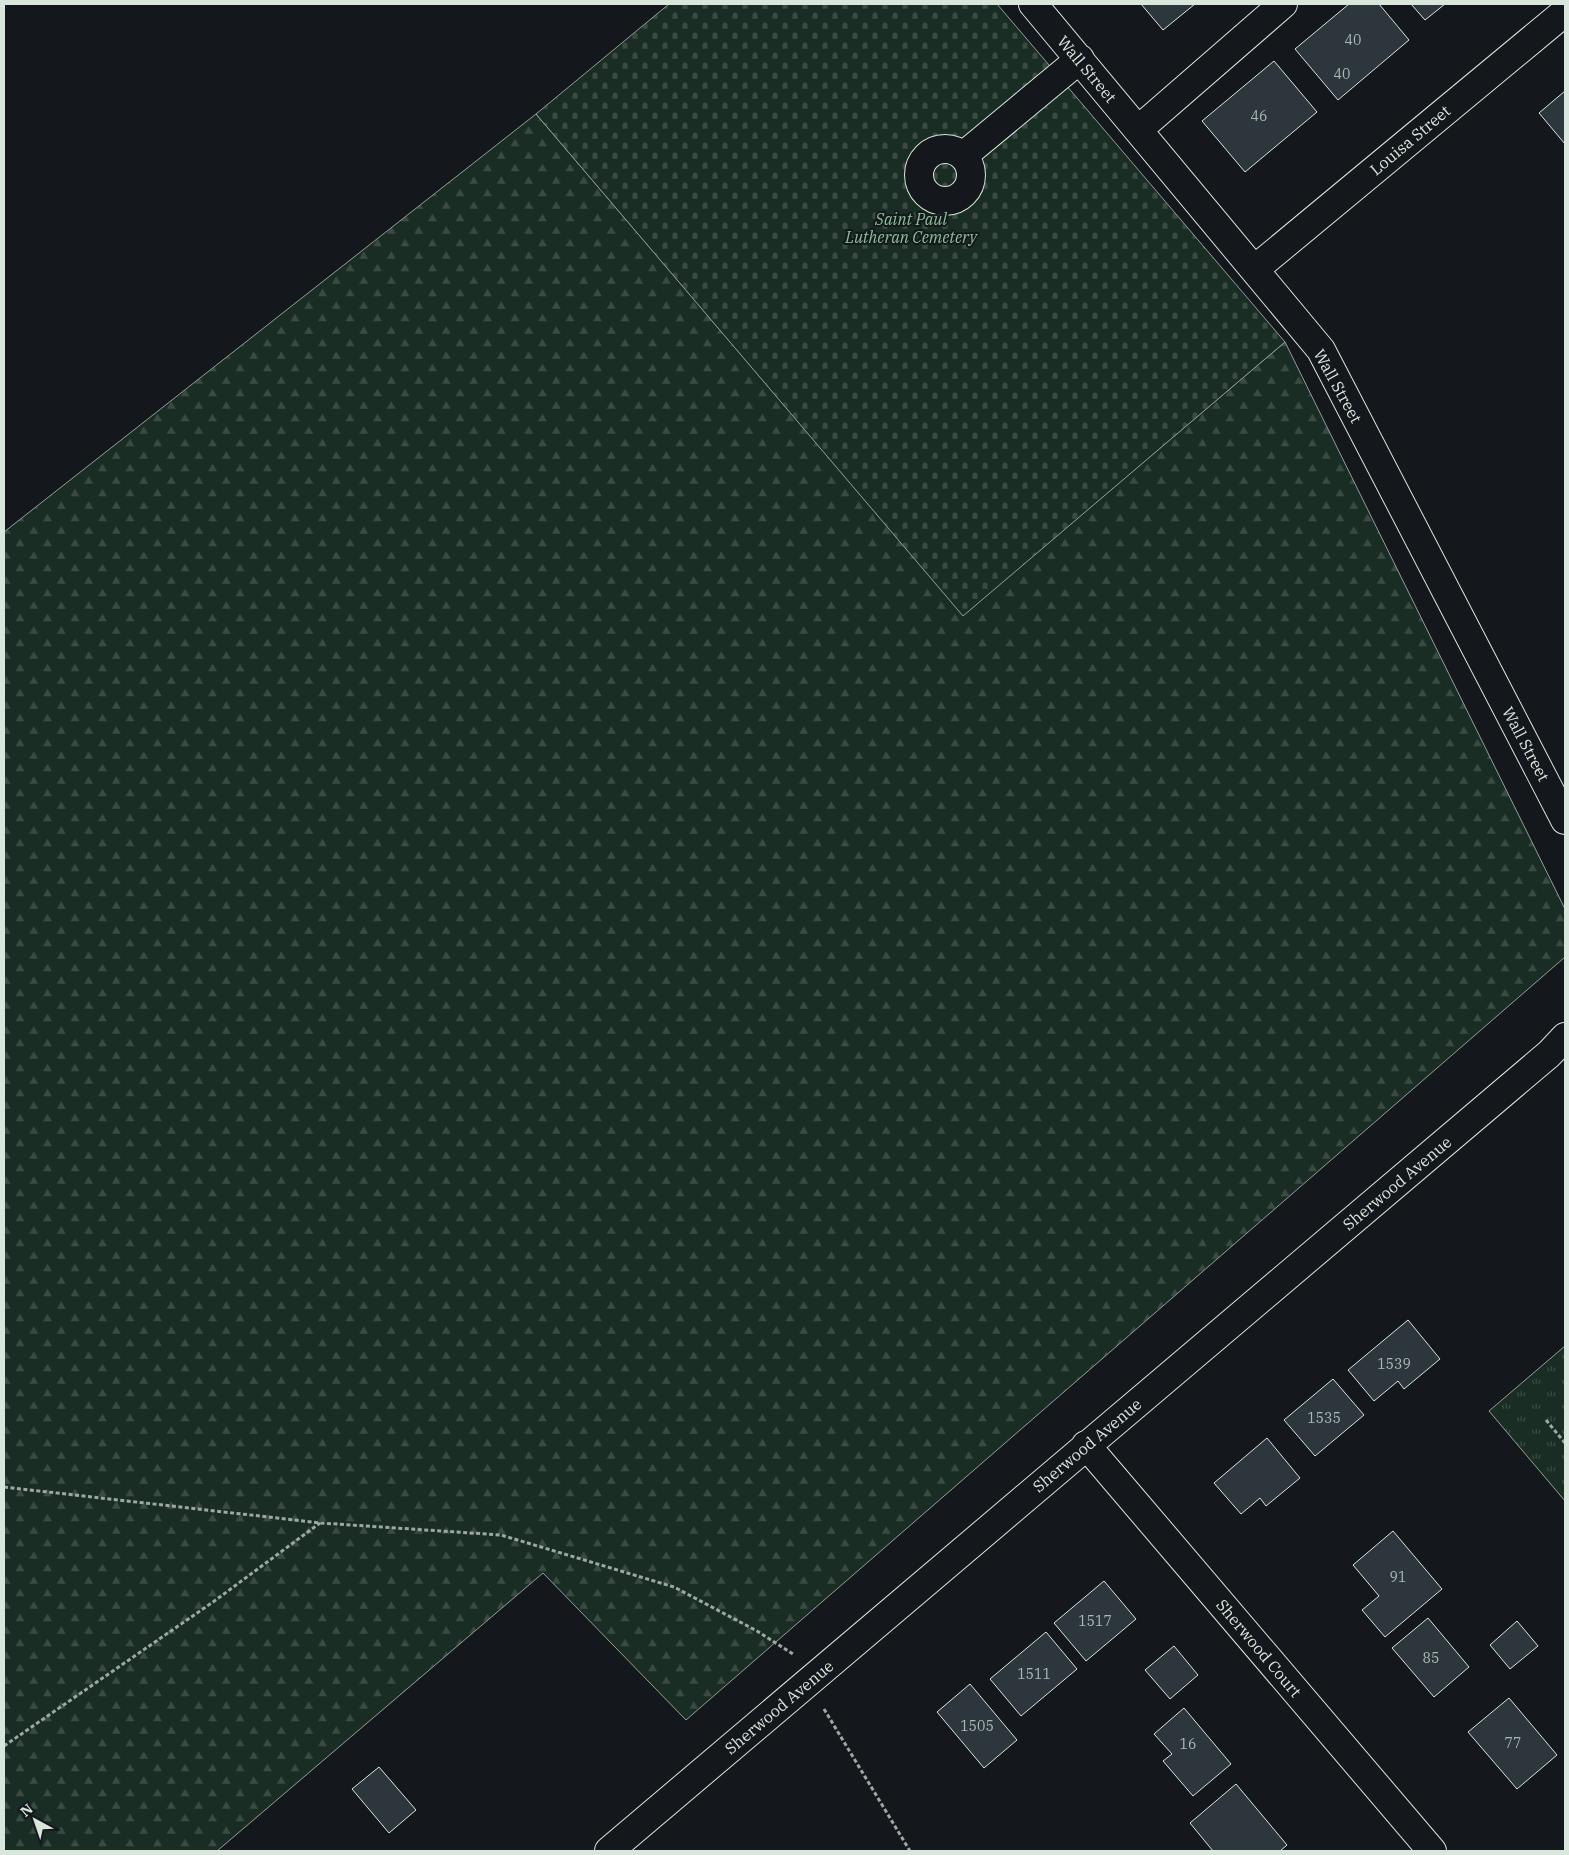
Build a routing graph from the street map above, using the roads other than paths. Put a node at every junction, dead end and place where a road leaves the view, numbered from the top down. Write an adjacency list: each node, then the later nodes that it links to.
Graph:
1 (1032, 4): 4 (street, Wall Street)
2 (1283, 4): 5 (street)
3 (1560, 10): 7 (street, Louisa Street)
4 (1080, 59): 5 (street, Wall Street); 6 (street)
5 (1138, 130): 7 (street, Wall Street)
6 (963, 156)
7 (1255, 269): 8 (street, Wall Street)
8 (1565, 820)
9 (1565, 1038): 10 (street, Sherwood Avenue)
10 (1086, 1445): 11 (street, Sherwood Avenue); 12 (street, Sherwood Court)
11 (609, 1851)
12 (1432, 1851)

